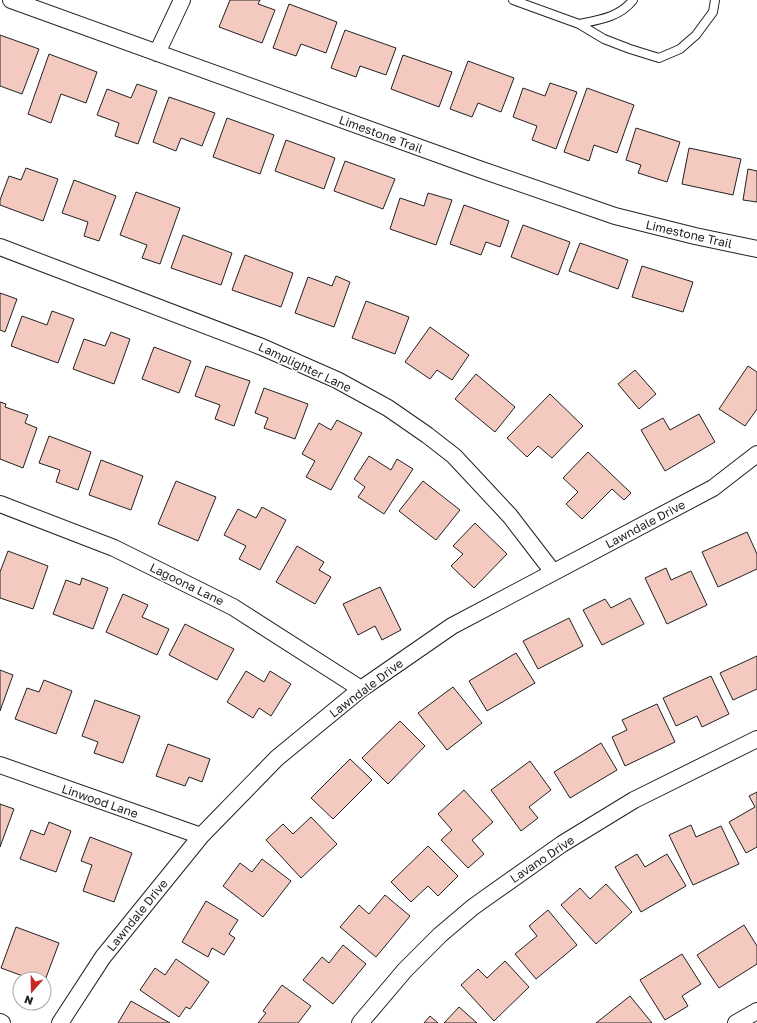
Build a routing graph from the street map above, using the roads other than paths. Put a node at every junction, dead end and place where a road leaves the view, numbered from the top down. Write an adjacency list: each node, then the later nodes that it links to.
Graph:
1 (11, 0): 7 (street, Limestone Trail)
2 (182, 0): 7 (street)
3 (513, 0): 6 (lane)
4 (633, 0): 6 (lane)
5 (715, 0): 6 (lane)
6 (579, 24)
7 (156, 53): 9 (street, Limestone Trail)
8 (0, 247): 12 (street, Lamplighter Lane)
9 (757, 249)
10 (757, 454): 12 (street, Lawndale Drive)
11 (0, 504): 13 (street, Lagoona Lane)
12 (553, 572): 13 (street, Lawndale Drive)
13 (360, 688): 16 (street, Lawndale Drive)
14 (757, 739): 19 (street, Lavano Drive)
15 (0, 765): 16 (street, Linwood Lane)
16 (201, 836): 18 (street, Lawndale Drive)
17 (757, 1011): 20 (street)
18 (60, 1023)
19 (360, 1023)
20 (736, 1023)

